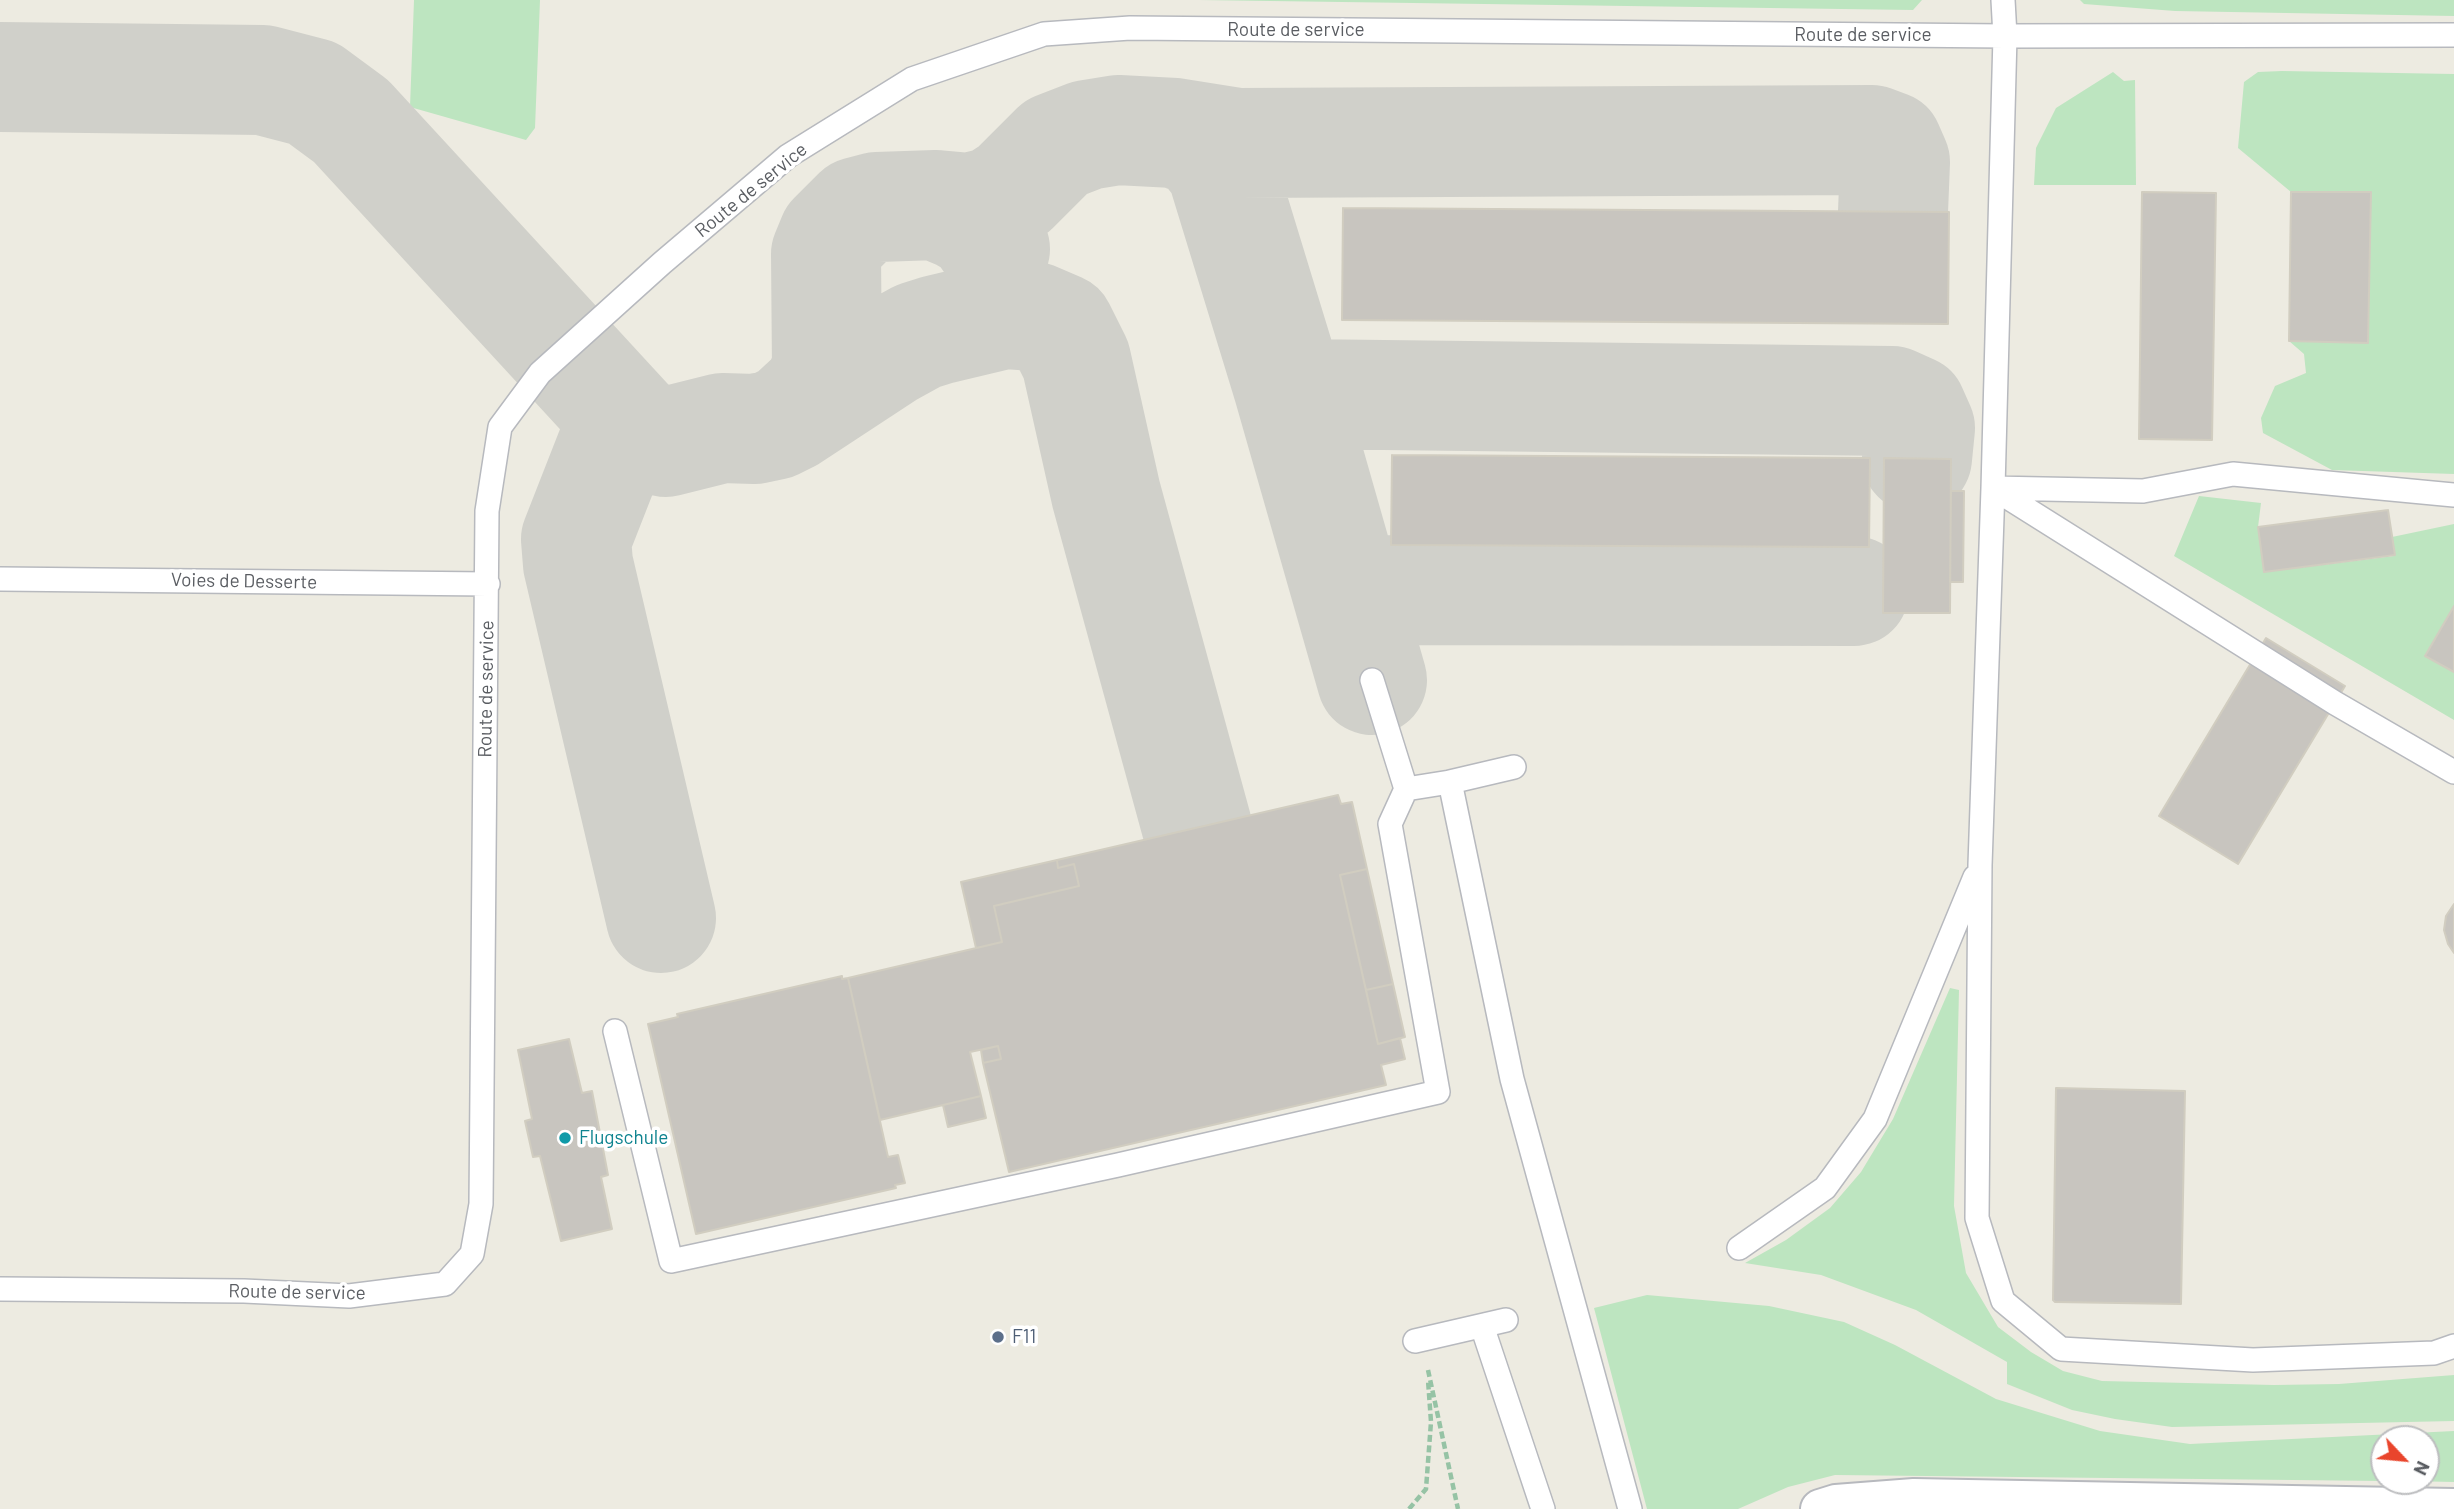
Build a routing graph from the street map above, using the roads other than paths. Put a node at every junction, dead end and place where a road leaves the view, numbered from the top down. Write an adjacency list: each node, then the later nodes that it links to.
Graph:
1 (2003, 0): 3 (lane)
2 (2454, 35): 3 (lane, Route de service)
3 (2005, 36): 4 (lane); 7 (lane, Route de service)
4 (1993, 488): 5 (lane); 10 (lane); 13 (lane)
5 (2454, 495)
6 (0, 579): 7 (lane, Voies de Desserte)
7 (488, 584): 16 (lane, Route de service)
8 (1372, 680): 12 (lane)
9 (1514, 767): 11 (lane)
10 (2454, 772)
11 (1450, 782): 12 (lane); 23 (lane)
12 (1406, 789): 14 (lane)
13 (1980, 865): 15 (lane); 20 (lane)
14 (615, 1031)
15 (1739, 1248)
16 (0, 1289)
17 (1506, 1320): 18 (lane)
18 (1482, 1326): 19 (lane); 22 (lane)
19 (1415, 1341)
20 (2454, 1346)
21 (2454, 1508): 24 (street)
22 (1543, 1509)
23 (1630, 1509)
24 (1820, 1509)

